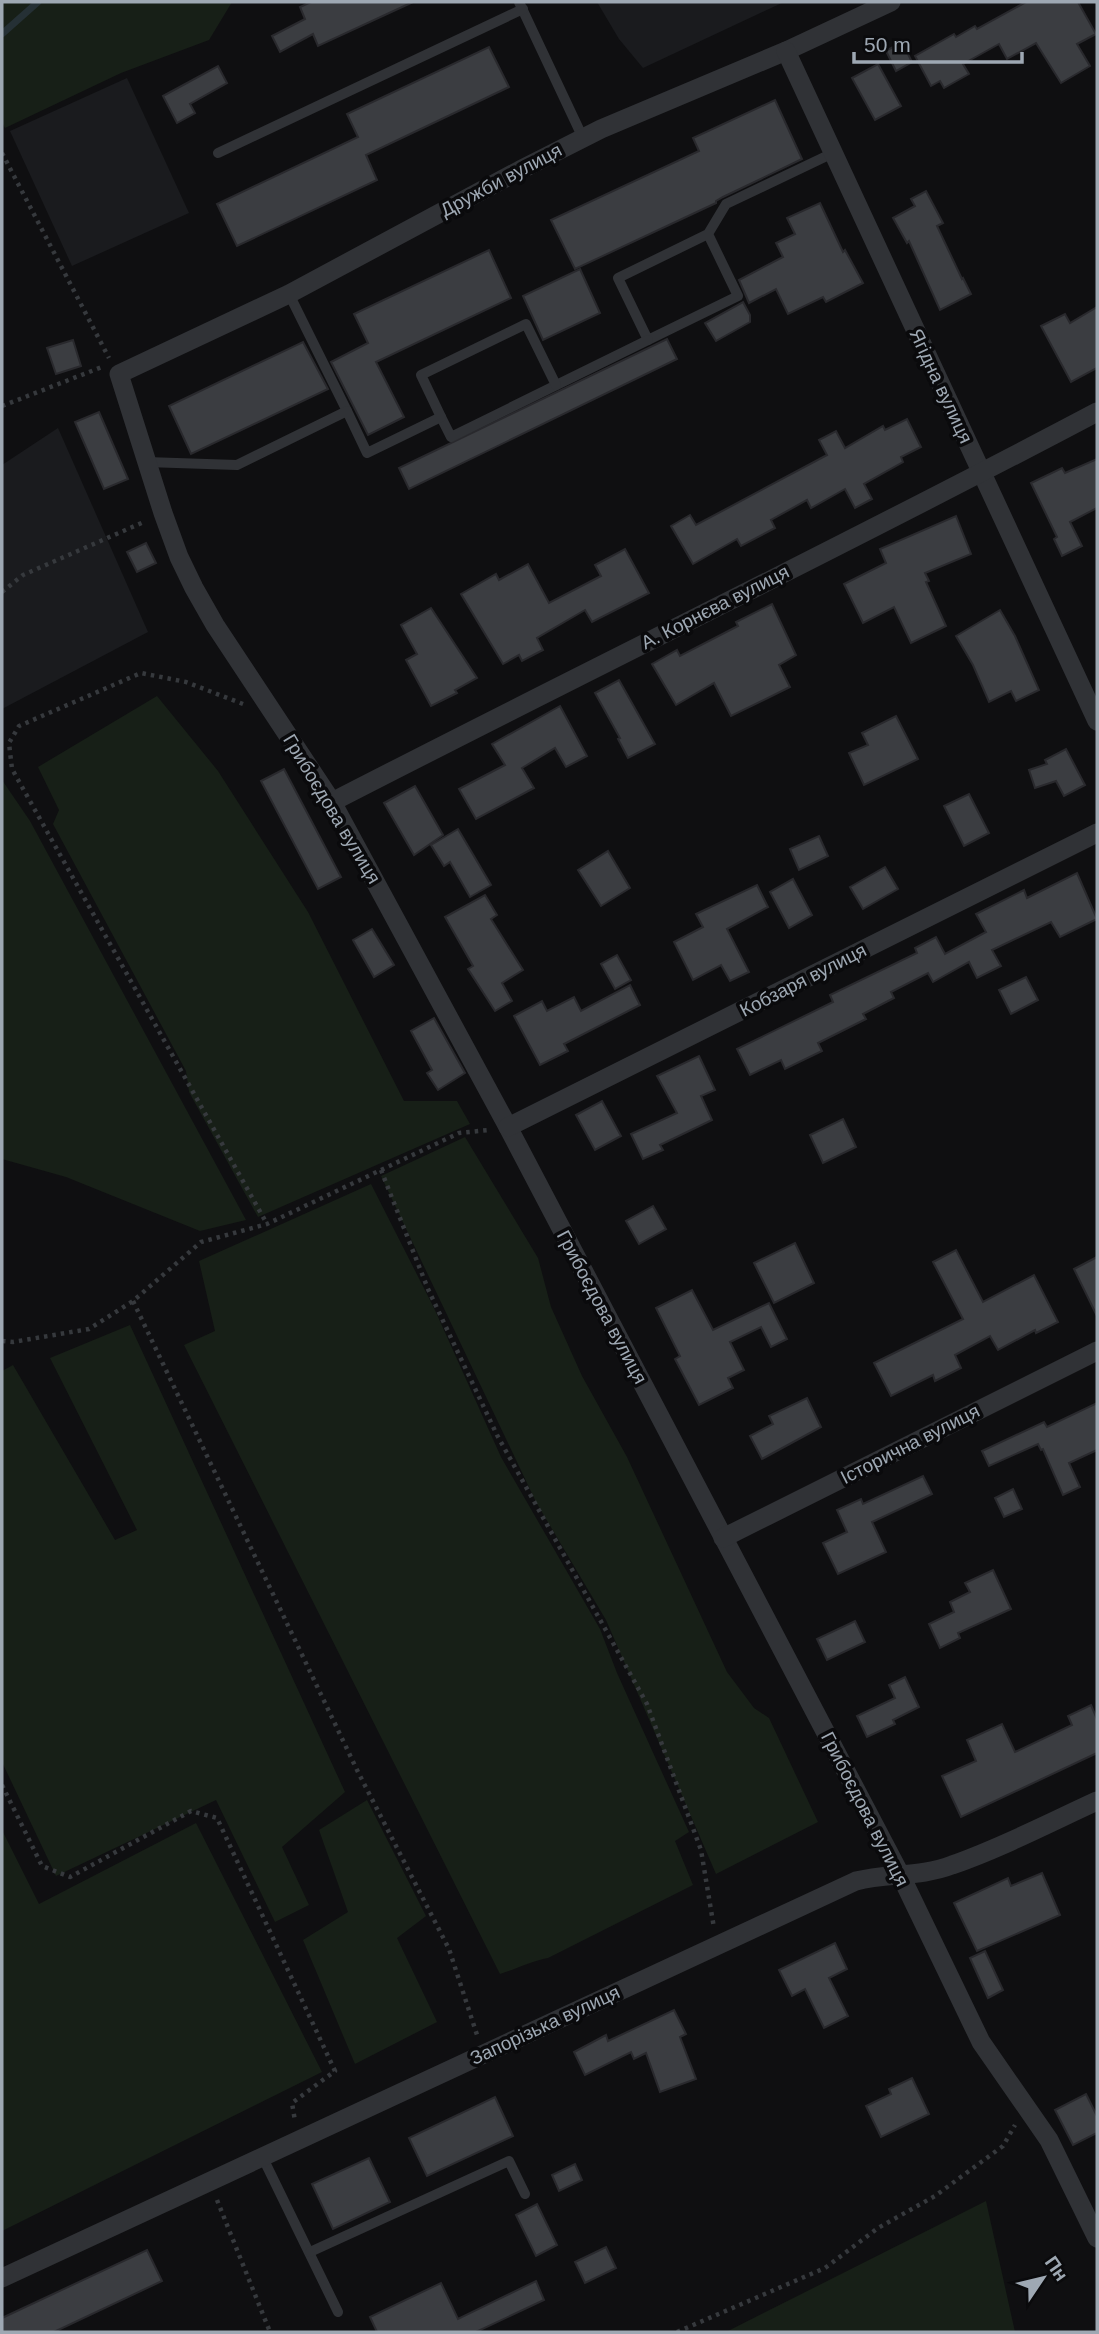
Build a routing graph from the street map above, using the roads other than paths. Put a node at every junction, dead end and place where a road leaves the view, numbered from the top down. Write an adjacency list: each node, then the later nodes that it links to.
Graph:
1 (891, 2): 3 (street, Дружби вулиця)
2 (521, 5): 4 (lane); 5 (lane)
3 (786, 51): 4 (street, Дружби вулиця); 6 (street, Ягідна вулиця)
4 (583, 138): 8 (street, Дружби вулиця)
5 (218, 153)
6 (834, 153): 7 (lane); 16 (street, Ягідна вулиця)
7 (708, 234): 9 (lane); 9 (lane)
8 (289, 295): 10 (street, Дружби вулиця); 12 (lane)
9 (648, 340): 11 (lane)
10 (119, 374): 15 (street, Грибоєдова вулиця)
11 (556, 385): 14 (lane); 14 (lane)
12 (347, 411): 14 (lane); 15 (lane)
13 (1097, 412): 16 (street, А. Корнєва вулиця)
14 (441, 417)
15 (146, 462): 18 (street, Грибоєдова вулиця)
16 (982, 473): 17 (street, Ягідна вулиця); 18 (street, А. Корнєва вулиця)
17 (1097, 721)
18 (332, 803): 20 (street, Грибоєдова вулиця)
19 (1097, 832): 20 (street, Кобзаря вулиця)
20 (508, 1127): 22 (street, Грибоєдова вулиця)
21 (1097, 1350): 22 (street, Історична вулиця)
22 (723, 1538): 24 (street, Грибоєдова вулиця)
23 (1097, 1801): 24 (street, Запорізька вулиця)
24 (901, 1876): 25 (street, Запорізька вулиця); 27 (street, Грибоєдова вулиця)
25 (262, 2156): 28 (lane); 29 (street, Запорізька вулиця)
26 (525, 2194): 28 (lane)
27 (1097, 2238)
28 (310, 2252): 30 (lane)
29 (2, 2278)
30 (338, 2312)

